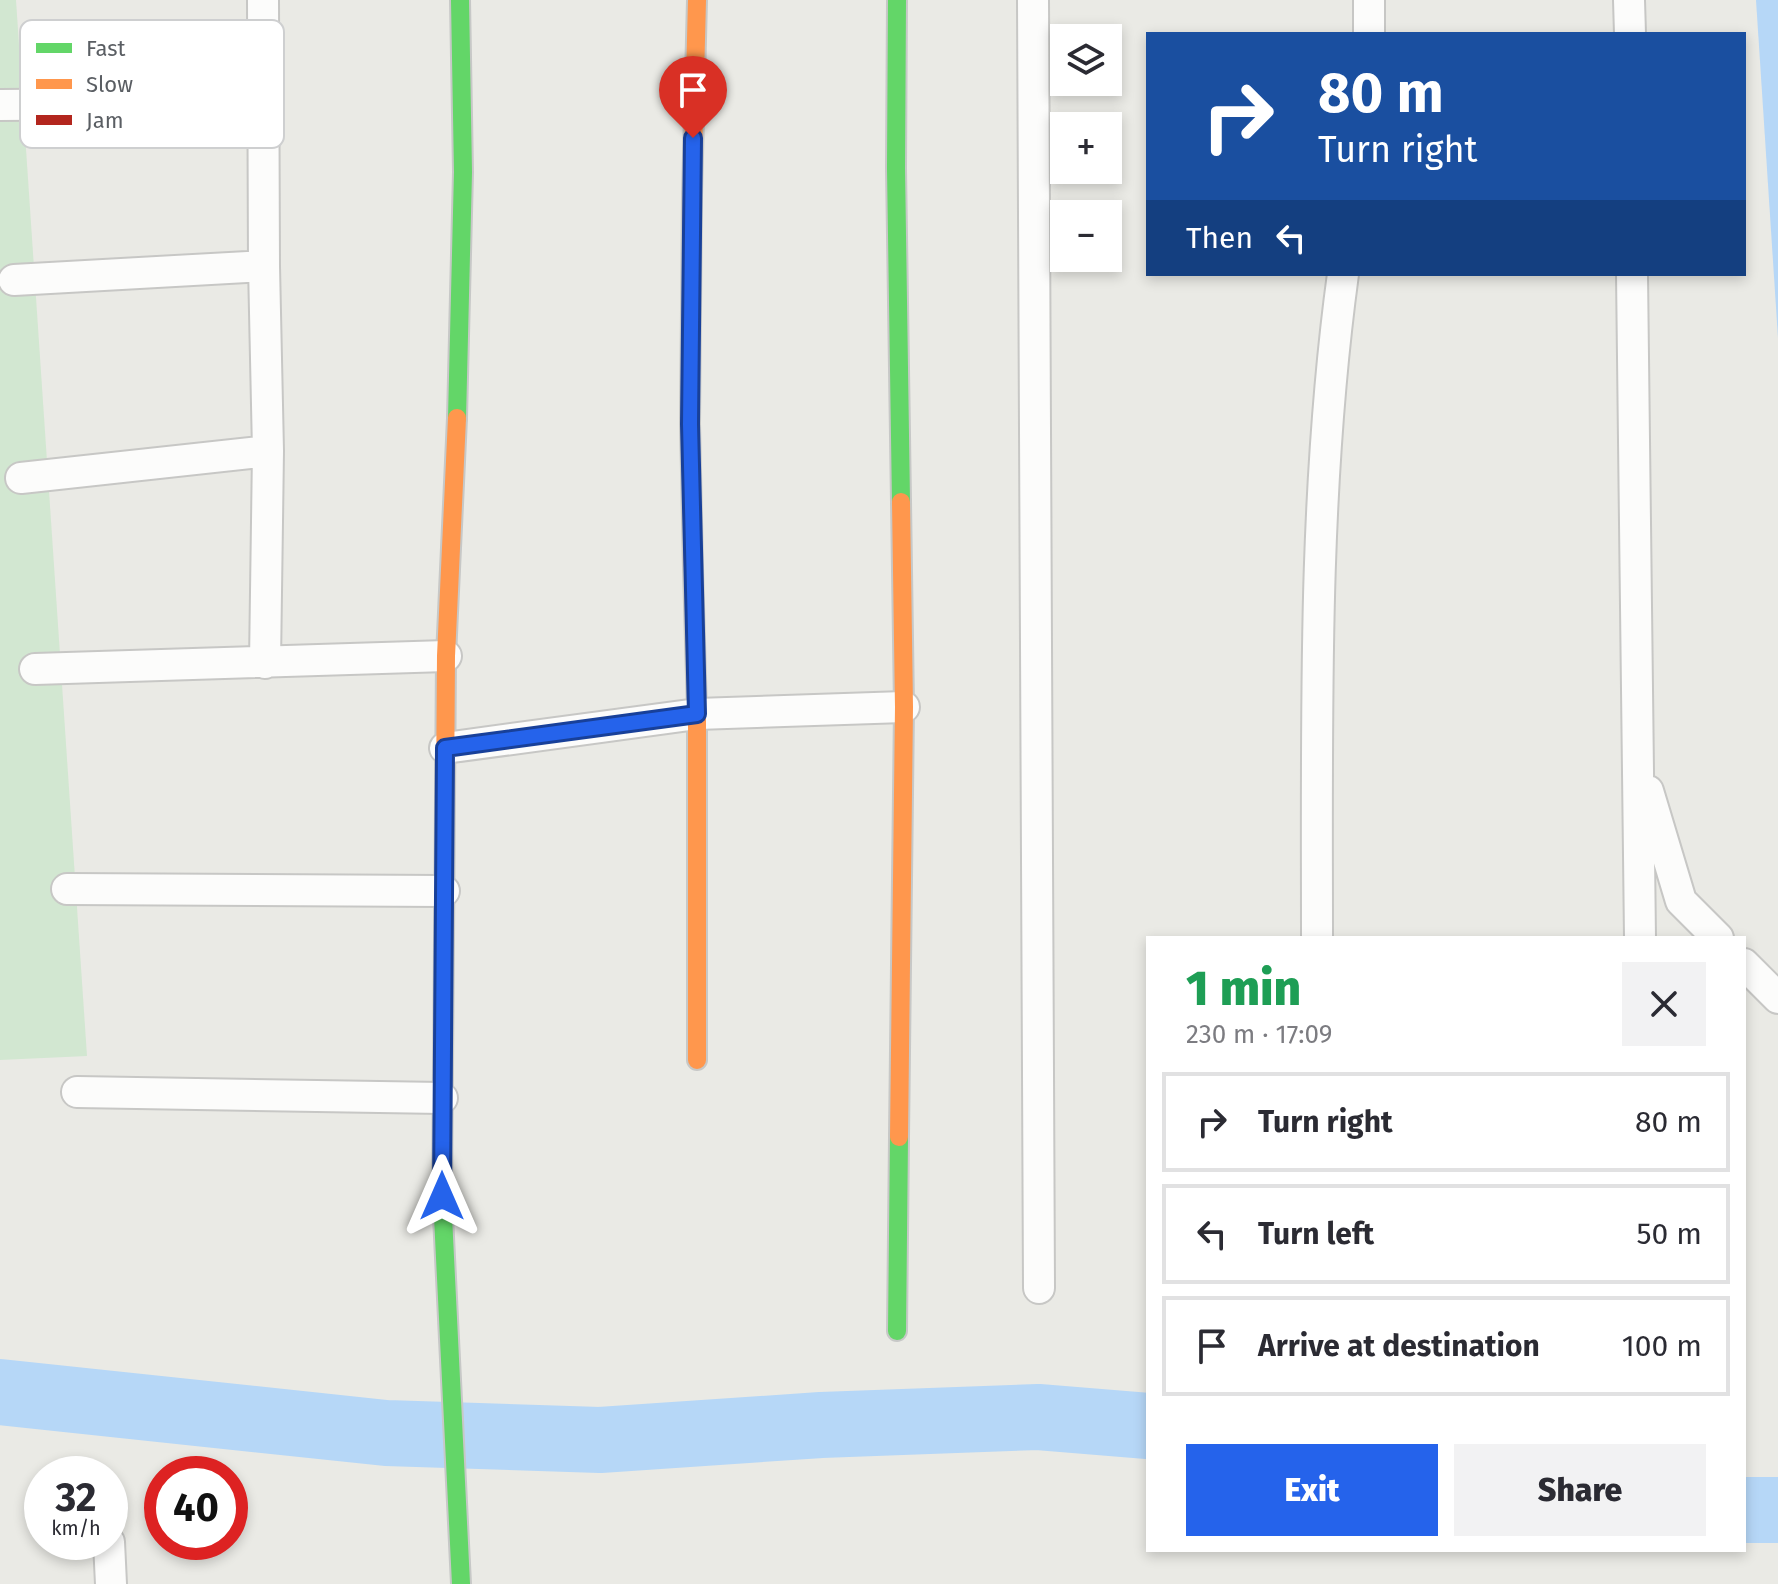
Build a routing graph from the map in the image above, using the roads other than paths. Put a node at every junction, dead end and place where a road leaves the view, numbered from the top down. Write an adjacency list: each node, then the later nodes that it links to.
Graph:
1 (460, 0): 18 (street)
2 (697, 0): 22 (street)
3 (897, 0): 21 (street)
4 (1033, 0): 35 (street)
5 (1369, 0): 7 (street)
6 (1629, 0): 8 (street)
7 (1369, 32)
8 (1630, 32)
9 (0, 105): 10 (street)
10 (20, 105)
11 (263, 148): 12 (street)
12 (264, 266): 15 (street); 16 (street)
13 (1343, 276): 27 (street)
14 (1632, 276): 24 (street)
15 (14, 280)
16 (268, 451): 17 (street); 19 (street)
17 (21, 478)
18 (446, 656): 19 (street); 23 (street)
19 (265, 663): 20 (street)
20 (35, 669)
21 (904, 707): 22 (street); 36 (street)
22 (697, 714): 23 (street); 32 (street)
23 (445, 748): 26 (street)
24 (1637, 754): 28 (street); 29 (street)
25 (67, 889): 26 (street)
26 (444, 891): 34 (street)
27 (1317, 936)
28 (1640, 936)
29 (1716, 936)
30 (1746, 966): 31 (street)
31 (1778, 998)
32 (697, 1060)
33 (77, 1092): 34 (street)
34 (442, 1098): 39 (street)
35 (1039, 1288)
36 (897, 1331)
37 (110, 1560): 38 (street)
38 (111, 1584)
39 (461, 1584)

